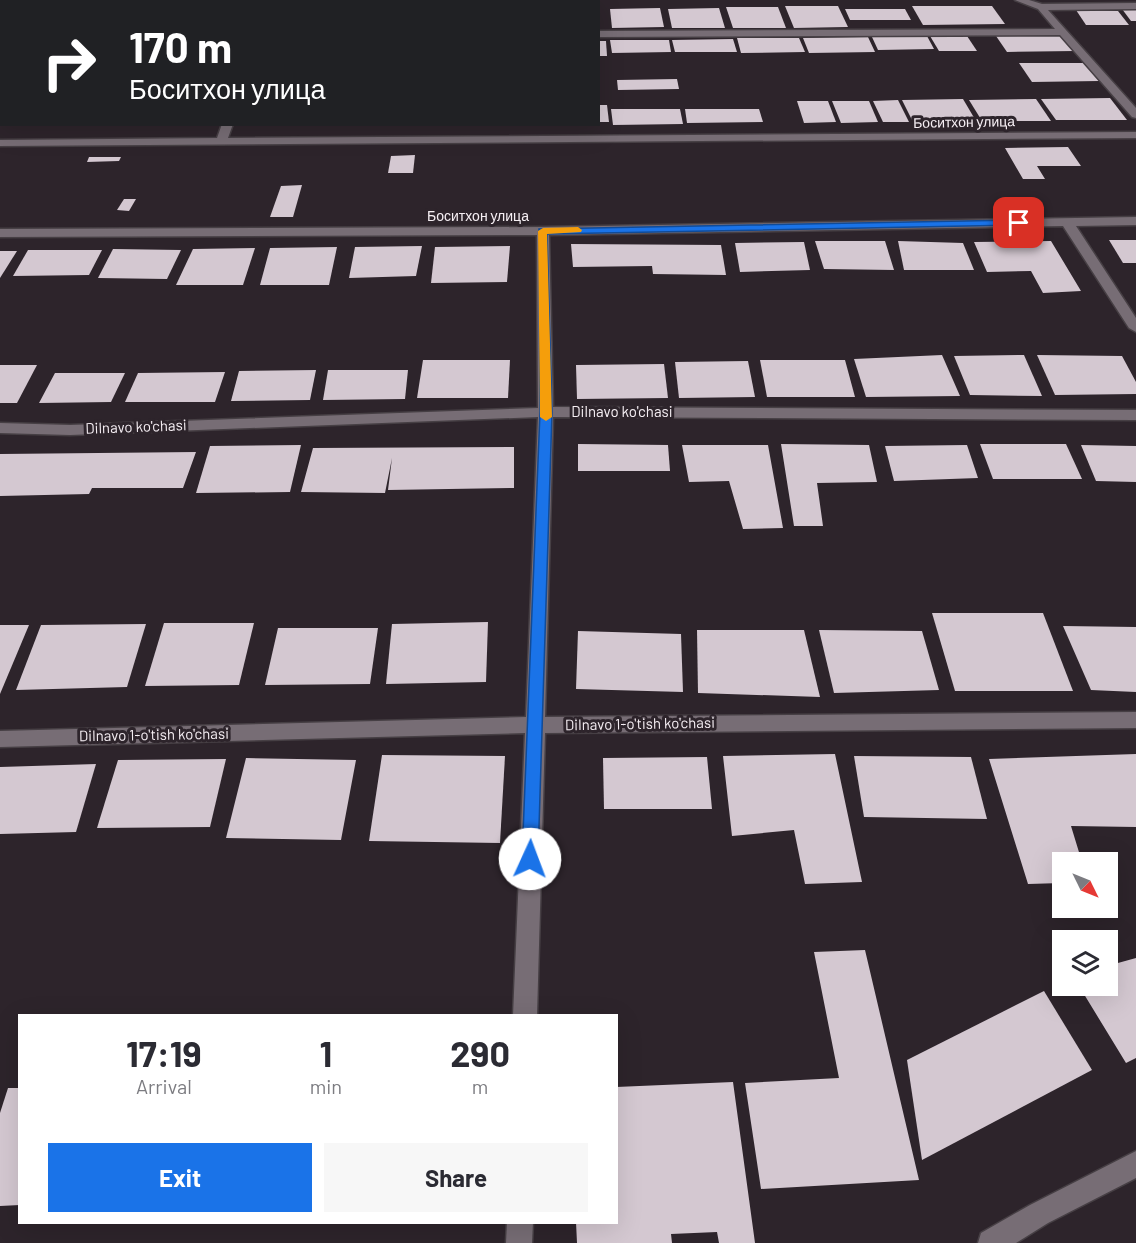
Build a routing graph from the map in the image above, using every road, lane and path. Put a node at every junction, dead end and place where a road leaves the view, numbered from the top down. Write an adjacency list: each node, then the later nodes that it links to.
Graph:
1 (1020, 0): 3 (street)
2 (1136, 6): 3 (street)
3 (1041, 7): 4 (street)
4 (1063, 32): 5 (street); 6 (street)
5 (600, 34)
6 (1136, 115)
7 (227, 126): 10 (street)
8 (1136, 135): 10 (street, Боситхон улица)
9 (0, 143): 10 (street, Боситхон улица)
10 (221, 143)
11 (1136, 221): 12 (street, Боситхон улица)
12 (1067, 222): 13 (street, Боситхон улица); 15 (street)
13 (543, 231): 14 (street, Боситхон улица); 16 (street)
14 (0, 233)
15 (1136, 328)
16 (546, 412): 17 (street, Dilnavo ko'chasi); 18 (street, Dilnavo ko'chasi); 20 (street)
17 (1136, 415)
18 (0, 428)
19 (1136, 720): 20 (street, Dilnavo 1-o'tish ko'chasi)
20 (534, 726): 21 (street, Dilnavo 1-o'tish ko'chasi); 22 (street)
21 (0, 738)
22 (525, 1014)
23 (1136, 1164): 26 (street)
24 (520, 1224): 25 (street)
25 (519, 1243)
26 (991, 1243)

